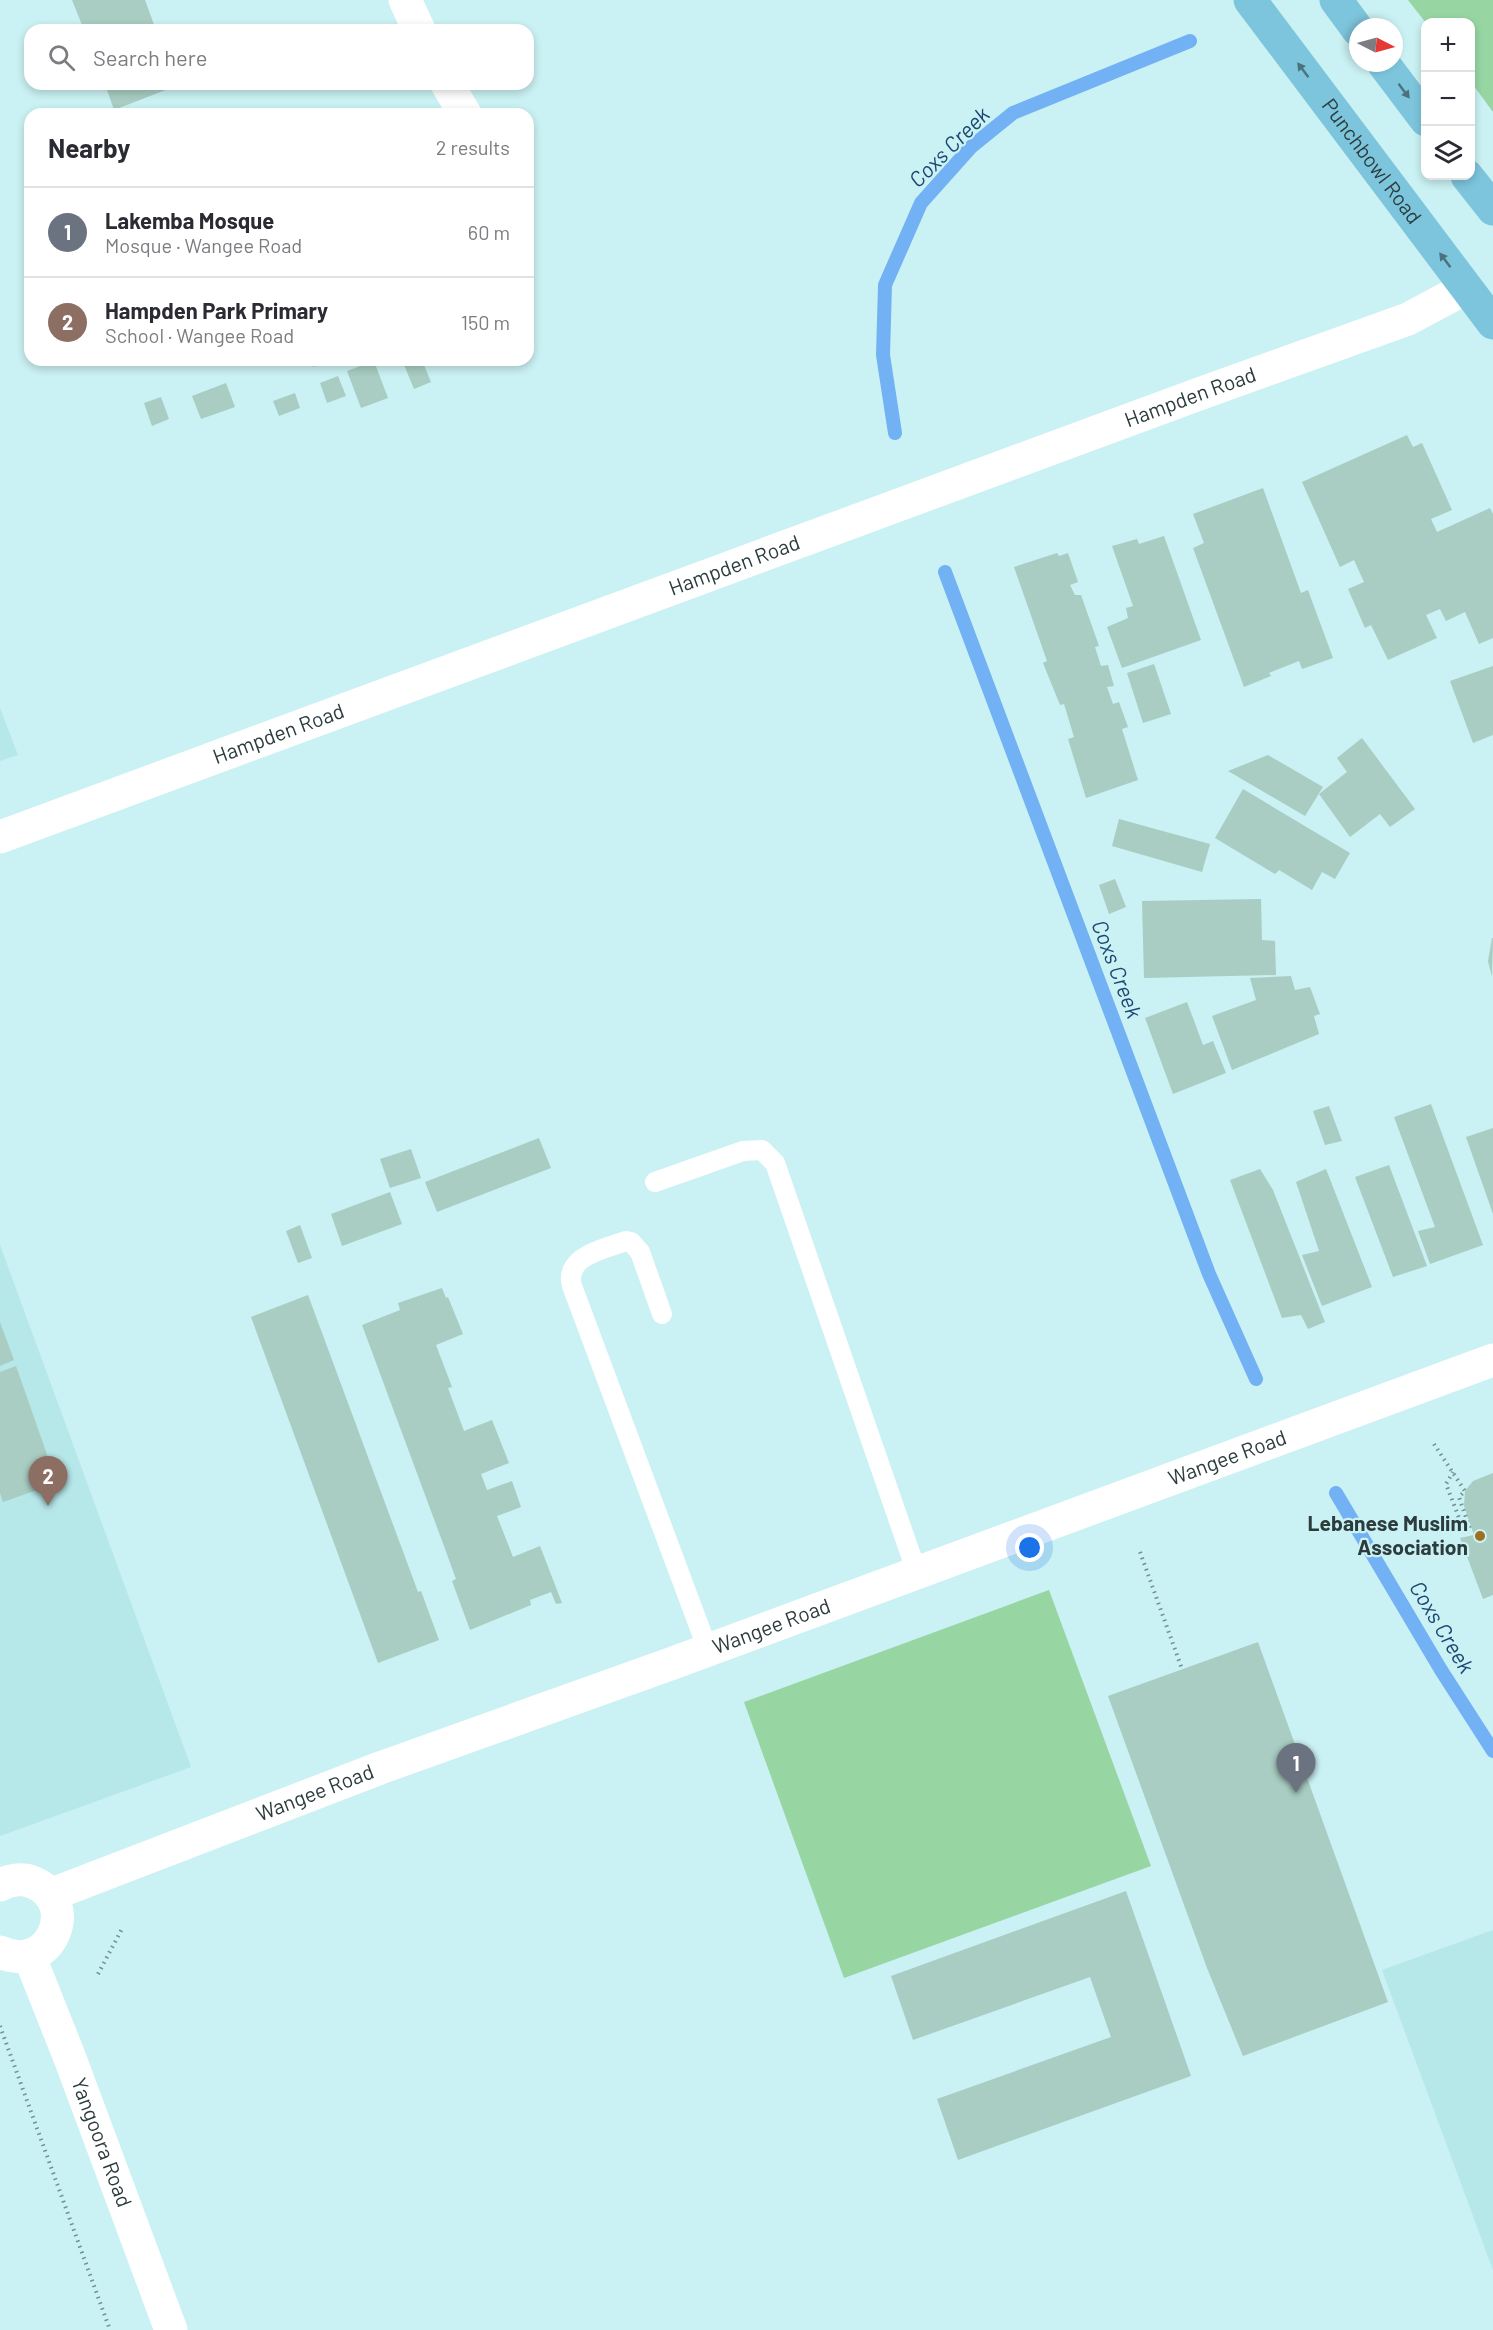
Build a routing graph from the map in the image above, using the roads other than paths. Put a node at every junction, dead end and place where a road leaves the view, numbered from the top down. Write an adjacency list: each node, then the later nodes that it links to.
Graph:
1 (405, 0): 5 (street)
2 (1250, 0): 12 (main road, Punchbowl Road, one-way to 2)
3 (1336, 0): 4 (main road)
4 (1349, 18)
5 (416, 24)
6 (1390, 72): 9 (main road, one-way to 9)
7 (451, 90): 8 (street)
8 (461, 108)
9 (1421, 115)
10 (1470, 180): 11 (main road)
11 (1493, 209)
12 (1466, 288): 13 (main road, Punchbowl Road); 14 (street, Hampden Road)
13 (1493, 323)
14 (0, 837)
15 (655, 1182): 18 (lane)
16 (663, 1314): 19 (lane)
17 (1493, 1360): 18 (street, Wangee Road)
18 (917, 1573): 19 (street, Wangee Road)
19 (708, 1650): 21 (street, Wangee Road)
20 (0, 1885): 21 (street)
21 (50, 1895): 22 (street)
22 (15, 1954): 23 (street, Yangoora Road)
23 (171, 2330)

